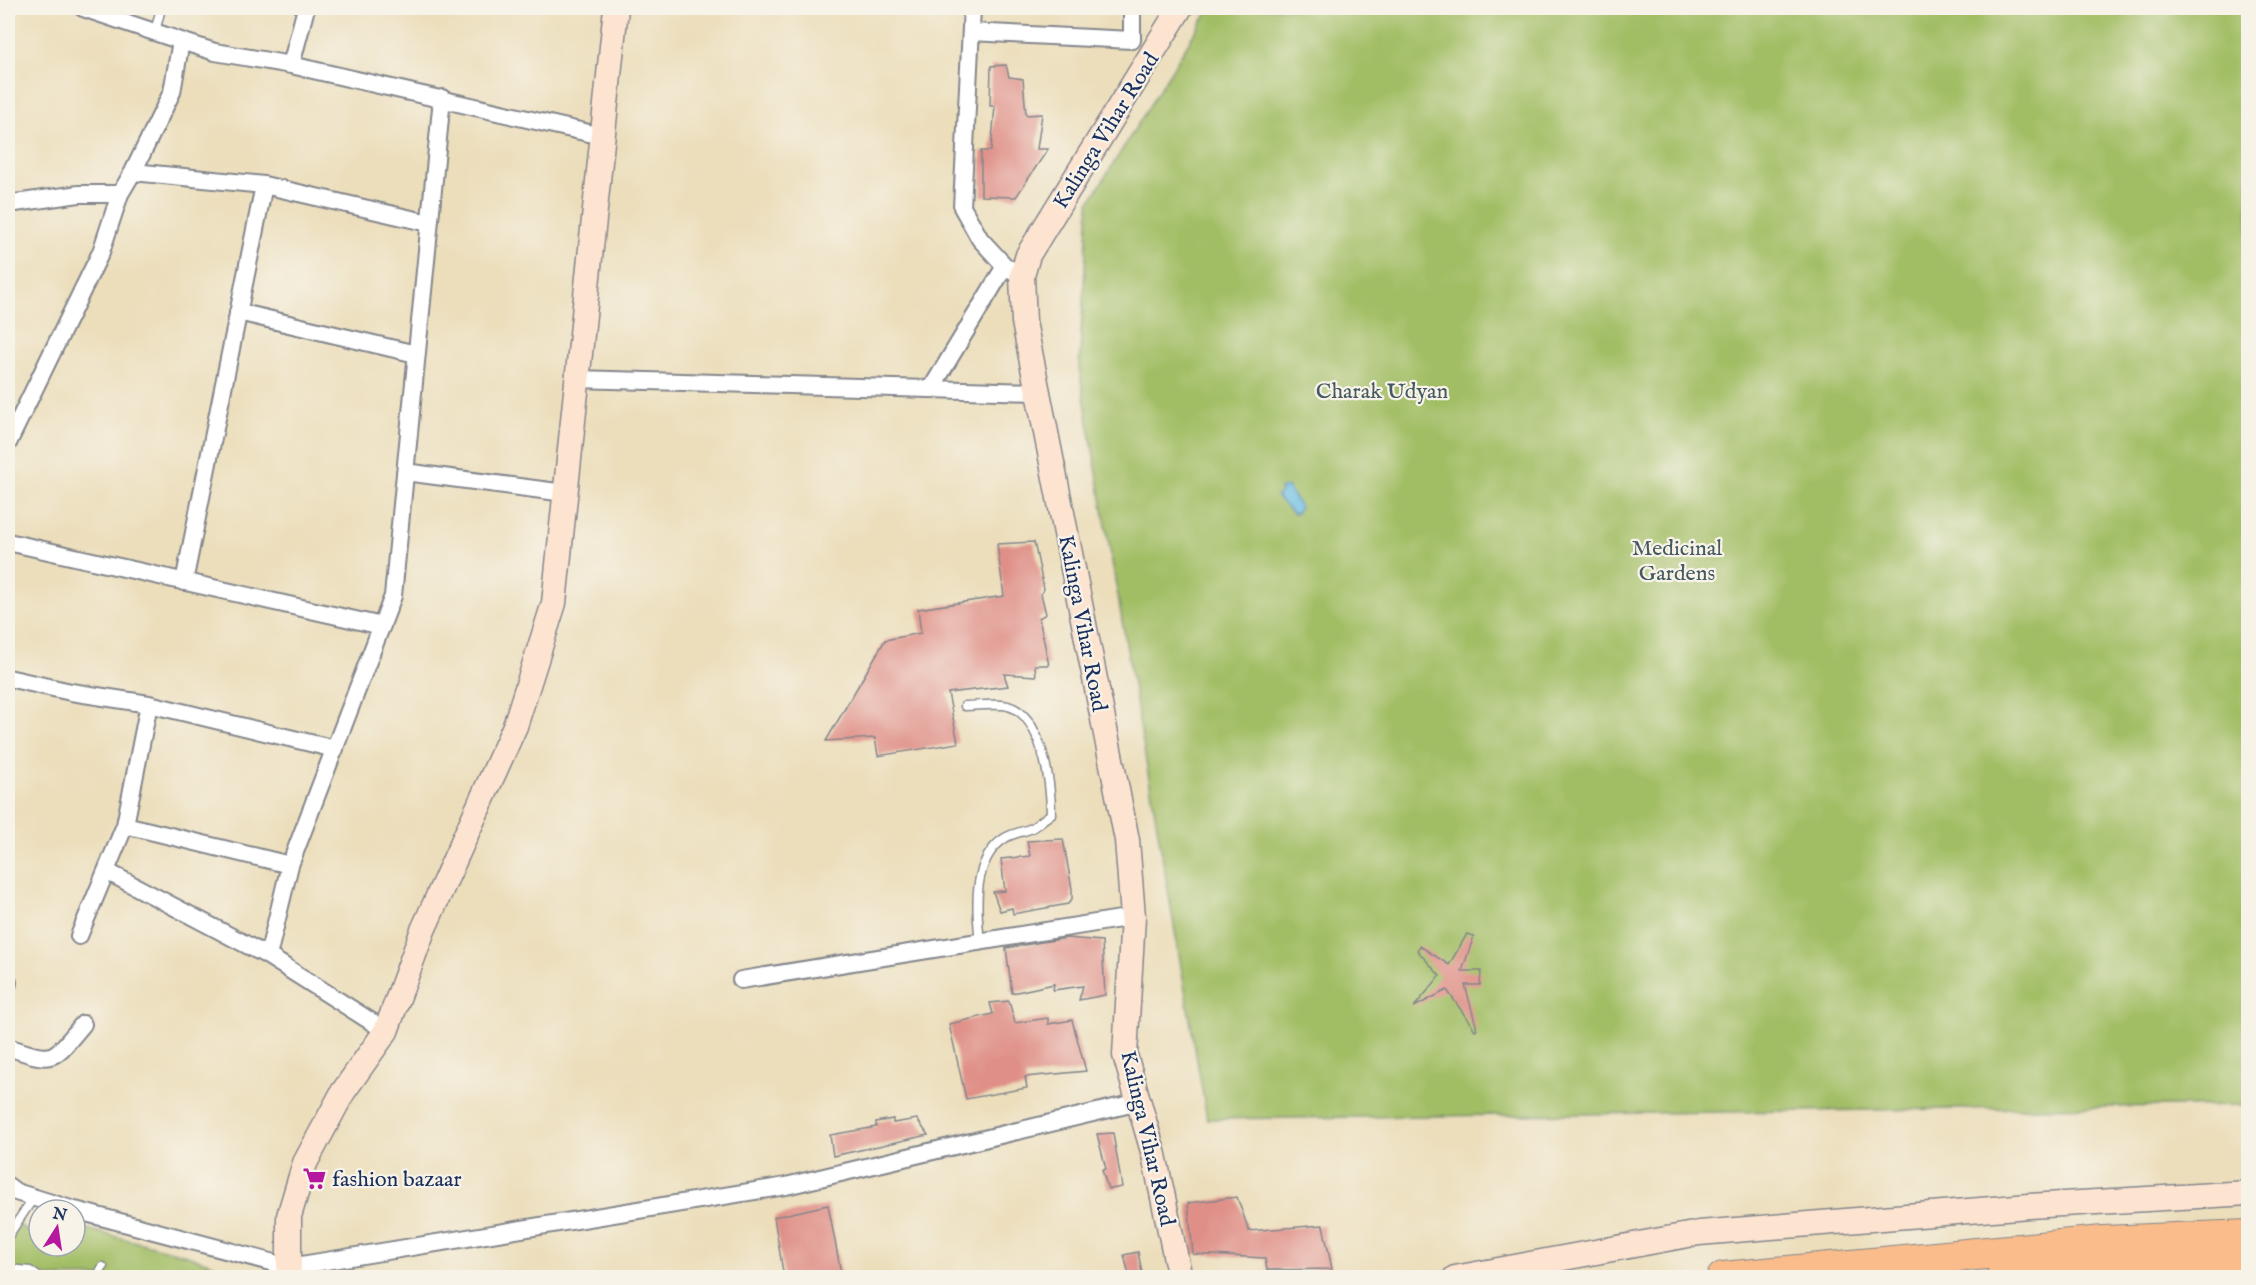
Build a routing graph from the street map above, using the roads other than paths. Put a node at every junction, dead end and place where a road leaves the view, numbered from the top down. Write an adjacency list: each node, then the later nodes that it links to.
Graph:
1 (83, 8): 8 (street)
2 (161, 8): 8 (lane)
3 (306, 8): 11 (street)
4 (616, 8): 13 (street)
5 (972, 8): 9 (street)
6 (1132, 8): 9 (street)
7 (1180, 8): 19 (street, Kalinga Vihar Road)
8 (155, 32): 10 (street)
9 (971, 32): 19 (street)
10 (181, 41): 11 (street); 14 (street)
11 (291, 66): 12 (street)
12 (442, 98): 13 (street); 18 (street)
13 (602, 136): 22 (street)
14 (134, 172): 15 (street); 16 (street)
15 (264, 185): 18 (street); 20 (street)
16 (120, 194): 17 (street); 25 (street)
17 (8, 204)
18 (429, 223): 21 (street)
19 (1013, 271): 23 (street); 24 (street, Kalinga Vihar Road)
20 (238, 312): 21 (street); 29 (street)
21 (416, 354): 26 (street)
22 (576, 379): 23 (street); 27 (street)
23 (931, 389): 24 (street)
24 (1038, 392): 38 (street, Kalinga Vihar Road)
25 (8, 443)
26 (405, 472): 27 (street); 30 (street)
27 (565, 493): 44 (street)
28 (8, 542): 29 (street)
29 (184, 582): 30 (street)
30 (382, 626): 34 (street)
31 (8, 678): 32 (street)
32 (149, 704): 34 (street); 35 (street)
33 (965, 706): 40 (lane)
34 (334, 749): 36 (street)
35 (125, 825): 36 (street); 37 (street)
36 (290, 865): 41 (street)
37 (106, 872): 39 (street); 41 (street)
38 (1133, 917): 40 (street); 46 (street, Kalinga Vihar Road)
39 (79, 936)
40 (980, 942): 42 (street)
41 (268, 956): 44 (street)
42 (741, 980)
43 (83, 1024): 45 (street)
44 (386, 1031): 57 (street)
45 (8, 1047)
46 (1139, 1102): 57 (street); 60 (street, Kalinga Vihar Road)
47 (8, 1186): 49 (street)
48 (2248, 1193): 61 (street)
49 (34, 1197): 50 (street); 52 (lane)
50 (37, 1198)
51 (87, 1213): 57 (street)
52 (8, 1236)
53 (2248, 1236): 62 (highway)
54 (2248, 1263): 63 (highway)
55 (103, 1267): 59 (lane)
56 (8, 1269): 58 (lane)
57 (289, 1272)
58 (40, 1278)
59 (96, 1278)
60 (1180, 1278)
61 (1455, 1278)
62 (1723, 1278)
63 (2002, 1278)

